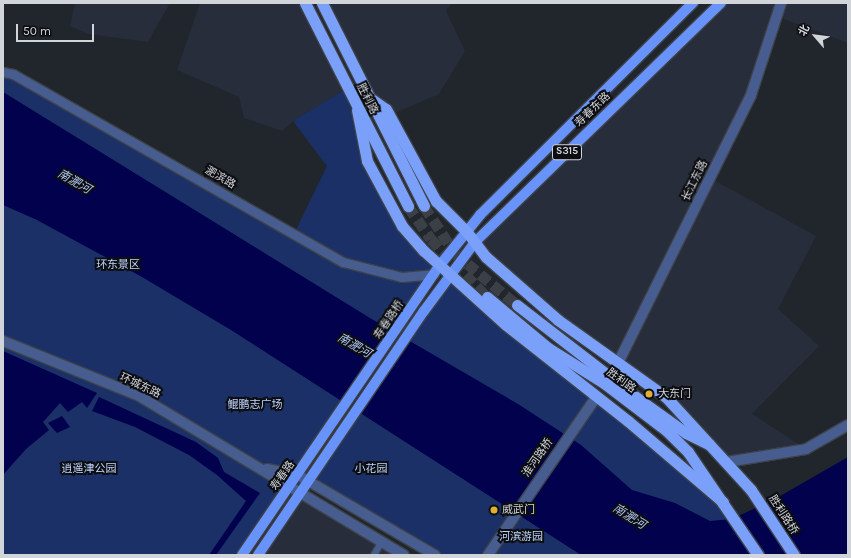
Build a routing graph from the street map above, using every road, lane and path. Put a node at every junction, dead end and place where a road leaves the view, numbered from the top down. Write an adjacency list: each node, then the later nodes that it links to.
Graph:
1 (305, 3): 8 (highway, 胜利路)
2 (322, 3): 7 (highway, 胜利路)
3 (693, 3): 11 (main road, 寿春东路 / S315)
4 (721, 3): 12 (main road, 寿春东路 / S315)
5 (780, 3): 19 (street, 长江东路)
6 (3, 72): 13 (street, 淝滨路)
7 (370, 98): 10 (highway, 胜利路); 11 (highway)
8 (357, 110): 9 (highway, 胜利路); 13 (highway)
9 (408, 206)
10 (424, 206)
11 (467, 232): 12 (highway); 13 (main road, 寿春东路 / S315)
12 (475, 242): 14 (main road, 寿春东路 / S315); 19 (highway)
13 (437, 270): 14 (highway); 16 (main road, 寿春东路 / S315)
14 (450, 274): 20 (highway); 27 (main road, 寿春东路 / S315)
15 (487, 297): 31 (highway, 胜利路)
16 (414, 303): 21 (main road, 寿春路桥)
17 (517, 304): 23 (highway, 胜利路)
18 (3, 341): 25 (street, 环城东路)
19 (618, 363): 23 (highway)
20 (596, 397): 31 (highway); 38 (street, 淮河路桥)
21 (343, 410): 26 (main road, 寿春路)
22 (846, 428): 24 (street)
23 (709, 444): 24 (highway, 胜利路)
24 (727, 462): 29 (highway, 胜利路)
25 (260, 467): 26 (street, 环城东路); 28 (street, 环城东路)
26 (298, 475): 27 (street, 环城东路); 28 (main road, 寿春路)
27 (309, 481): 30 (main road); 37 (street, 环城东路)
28 (290, 486): 30 (street, 环城东路); 33 (main road, 寿春路)
29 (751, 490): 40 (highway, 胜利路桥)
30 (301, 493): 32 (street, 环城东路); 34 (main road)
31 (723, 502): 39 (highway)
32 (382, 541): 35 (street); 36 (street, 环城东路)
33 (242, 555)
34 (258, 555)
35 (374, 555)
36 (404, 555)
37 (435, 555)
38 (488, 555)
39 (758, 555)
40 (794, 555)

